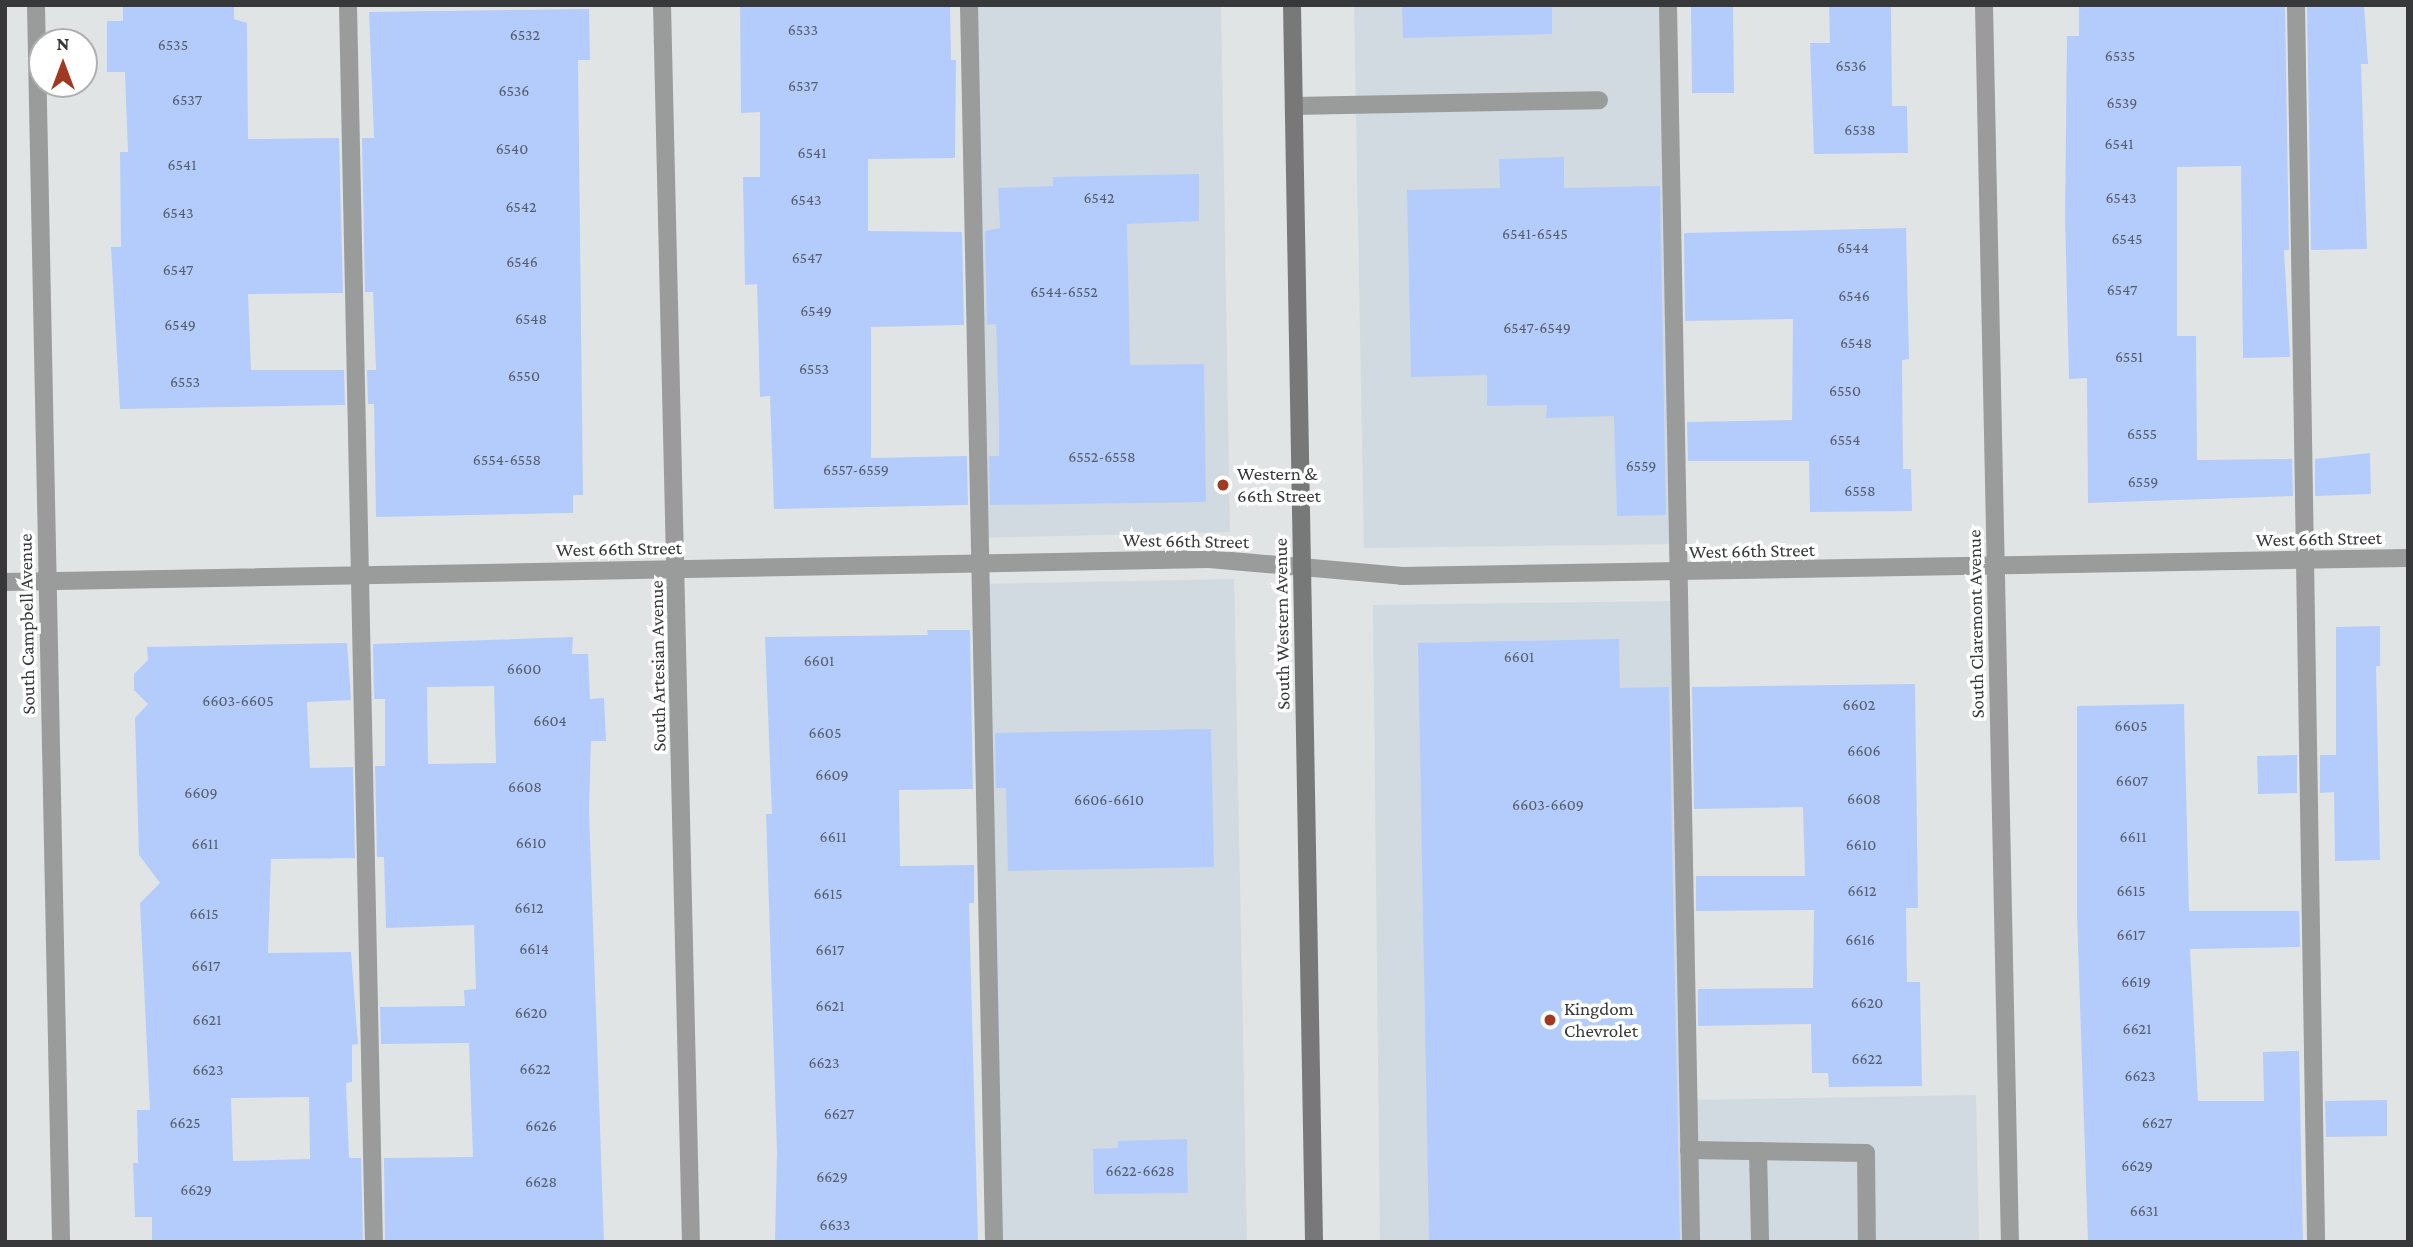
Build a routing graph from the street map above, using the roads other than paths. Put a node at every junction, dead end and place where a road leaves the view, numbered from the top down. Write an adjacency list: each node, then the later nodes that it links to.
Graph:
1 (36, 5): 19 (street, South Campbell Avenue)
2 (348, 5): 18 (street)
3 (662, 5): 15 (street, South Artesian Avenue)
4 (969, 5): 13 (street)
5 (1292, 5): 10 (main road, South Western Avenue)
6 (1668, 5): 17 (street)
7 (1984, 5): 14 (street, South Claremont Avenue)
8 (2296, 5): 12 (street)
9 (1599, 100): 10 (street)
10 (1294, 106): 16 (main road, South Western Avenue)
11 (2408, 558): 12 (street, West 66th Street)
12 (2306, 560): 14 (street, West 66th Street); 32 (street)
13 (979, 563): 15 (street, West 66th Street); 16 (street, West 66th Street); 26 (street)
14 (1996, 567): 17 (street, West 66th Street); 31 (street, South Claremont Avenue)
15 (677, 569): 18 (street, West 66th Street); 25 (street, South Artesian Avenue)
16 (1302, 569): 17 (street, West 66th Street); 27 (main road, South Western Avenue)
17 (1678, 573): 21 (street)
18 (360, 575): 19 (street, West 66th Street); 24 (street)
19 (48, 581): 20 (street, West 66th Street); 23 (street, South Campbell Avenue)
20 (5, 582)
21 (1689, 1150): 22 (street); 28 (street)
22 (1758, 1151): 29 (street); 30 (street)
23 (61, 1242)
24 (374, 1242)
25 (691, 1242)
26 (994, 1242)
27 (1314, 1242)
28 (1691, 1242)
29 (1760, 1242)
30 (1867, 1242)
31 (2010, 1242)
32 (2316, 1242)

